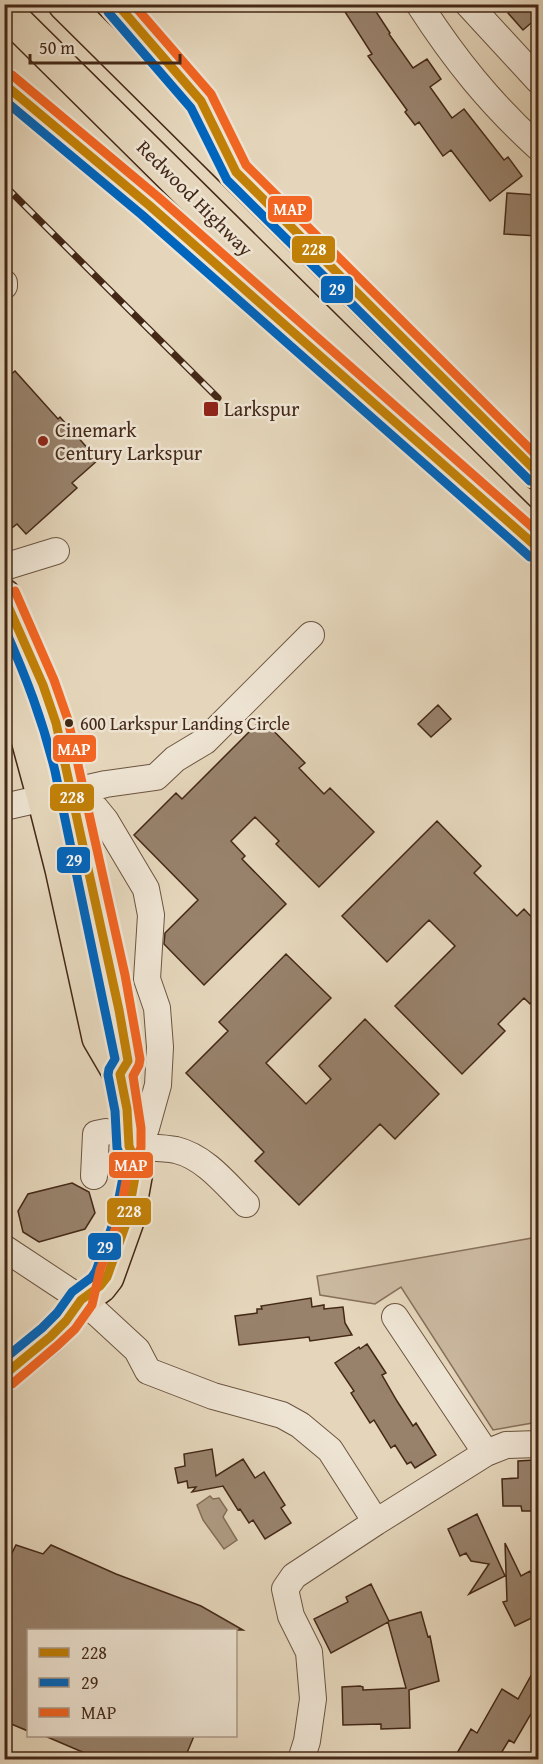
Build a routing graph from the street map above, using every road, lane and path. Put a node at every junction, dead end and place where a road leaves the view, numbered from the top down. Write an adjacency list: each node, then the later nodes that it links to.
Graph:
1 (65, 4): 9 (main road)
2 (117, 4): 9 (main road)
3 (419, 4): 8 (street)
4 (468, 4): 6 (street)
5 (4, 10): 11 (main road, Redwood Highway)
6 (538, 80)
7 (4, 84): 12 (main road)
8 (538, 147)
9 (236, 171): 10 (main road)
10 (538, 473)
11 (538, 538)
12 (538, 548)
13 (56, 550): 14 (street)
14 (4, 567)
15 (4, 596): 18 (main road)
16 (311, 635): 18 (street)
17 (4, 671): 18 (main road)
18 (71, 799): 19 (street); 20 (main road); 20 (street)
19 (4, 807)
20 (127, 1135): 21 (street); 22 (street); 24 (main road)
21 (93, 1176)
22 (246, 1204)
23 (4, 1248): 24 (street)
24 (81, 1300): 26 (main road); 29 (street)
25 (394, 1317): 28 (street)
26 (4, 1375)
27 (538, 1444): 28 (street)
28 (486, 1453): 29 (street)
29 (376, 1522): 30 (street)
30 (301, 1760)

